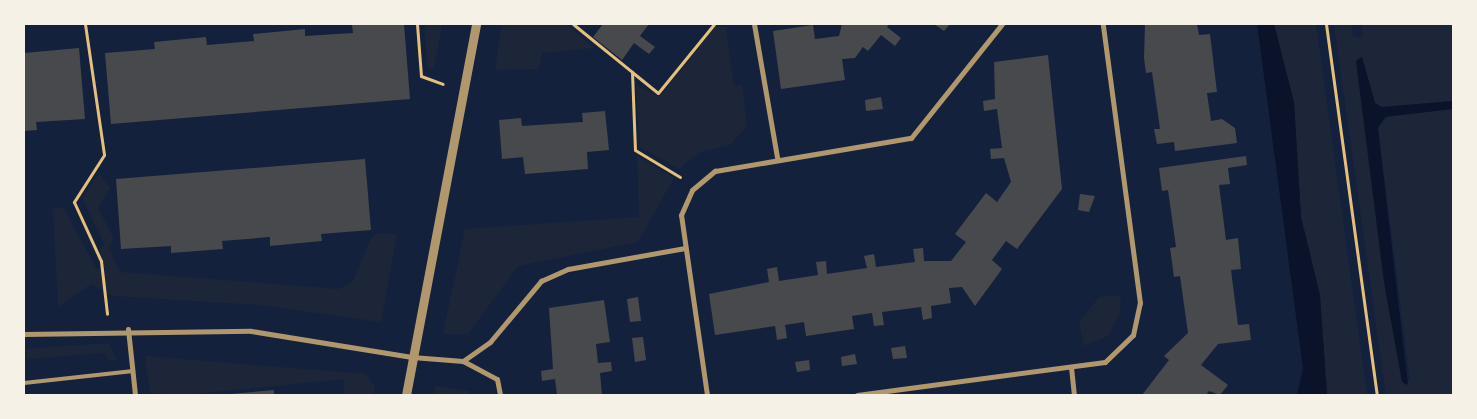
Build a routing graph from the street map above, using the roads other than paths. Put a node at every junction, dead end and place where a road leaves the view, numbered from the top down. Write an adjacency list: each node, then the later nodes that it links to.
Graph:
1 (476, 24): 9 (street)
2 (754, 24): 5 (street)
3 (1002, 24): 5 (street)
4 (1103, 24): 11 (street)
5 (778, 157): 6 (street)
6 (685, 248): 10 (street); 17 (street)
7 (128, 329): 8 (street); 9 (street); 12 (street)
8 (24, 334)
9 (412, 357): 10 (street); 15 (street)
10 (463, 361): 16 (street)
11 (1071, 367): 18 (street); 19 (street)
12 (133, 371): 13 (lane); 14 (street)
13 (24, 383)
14 (135, 395)
15 (406, 395)
16 (500, 395)
17 (708, 395)
18 (857, 395)
19 (1074, 395)

